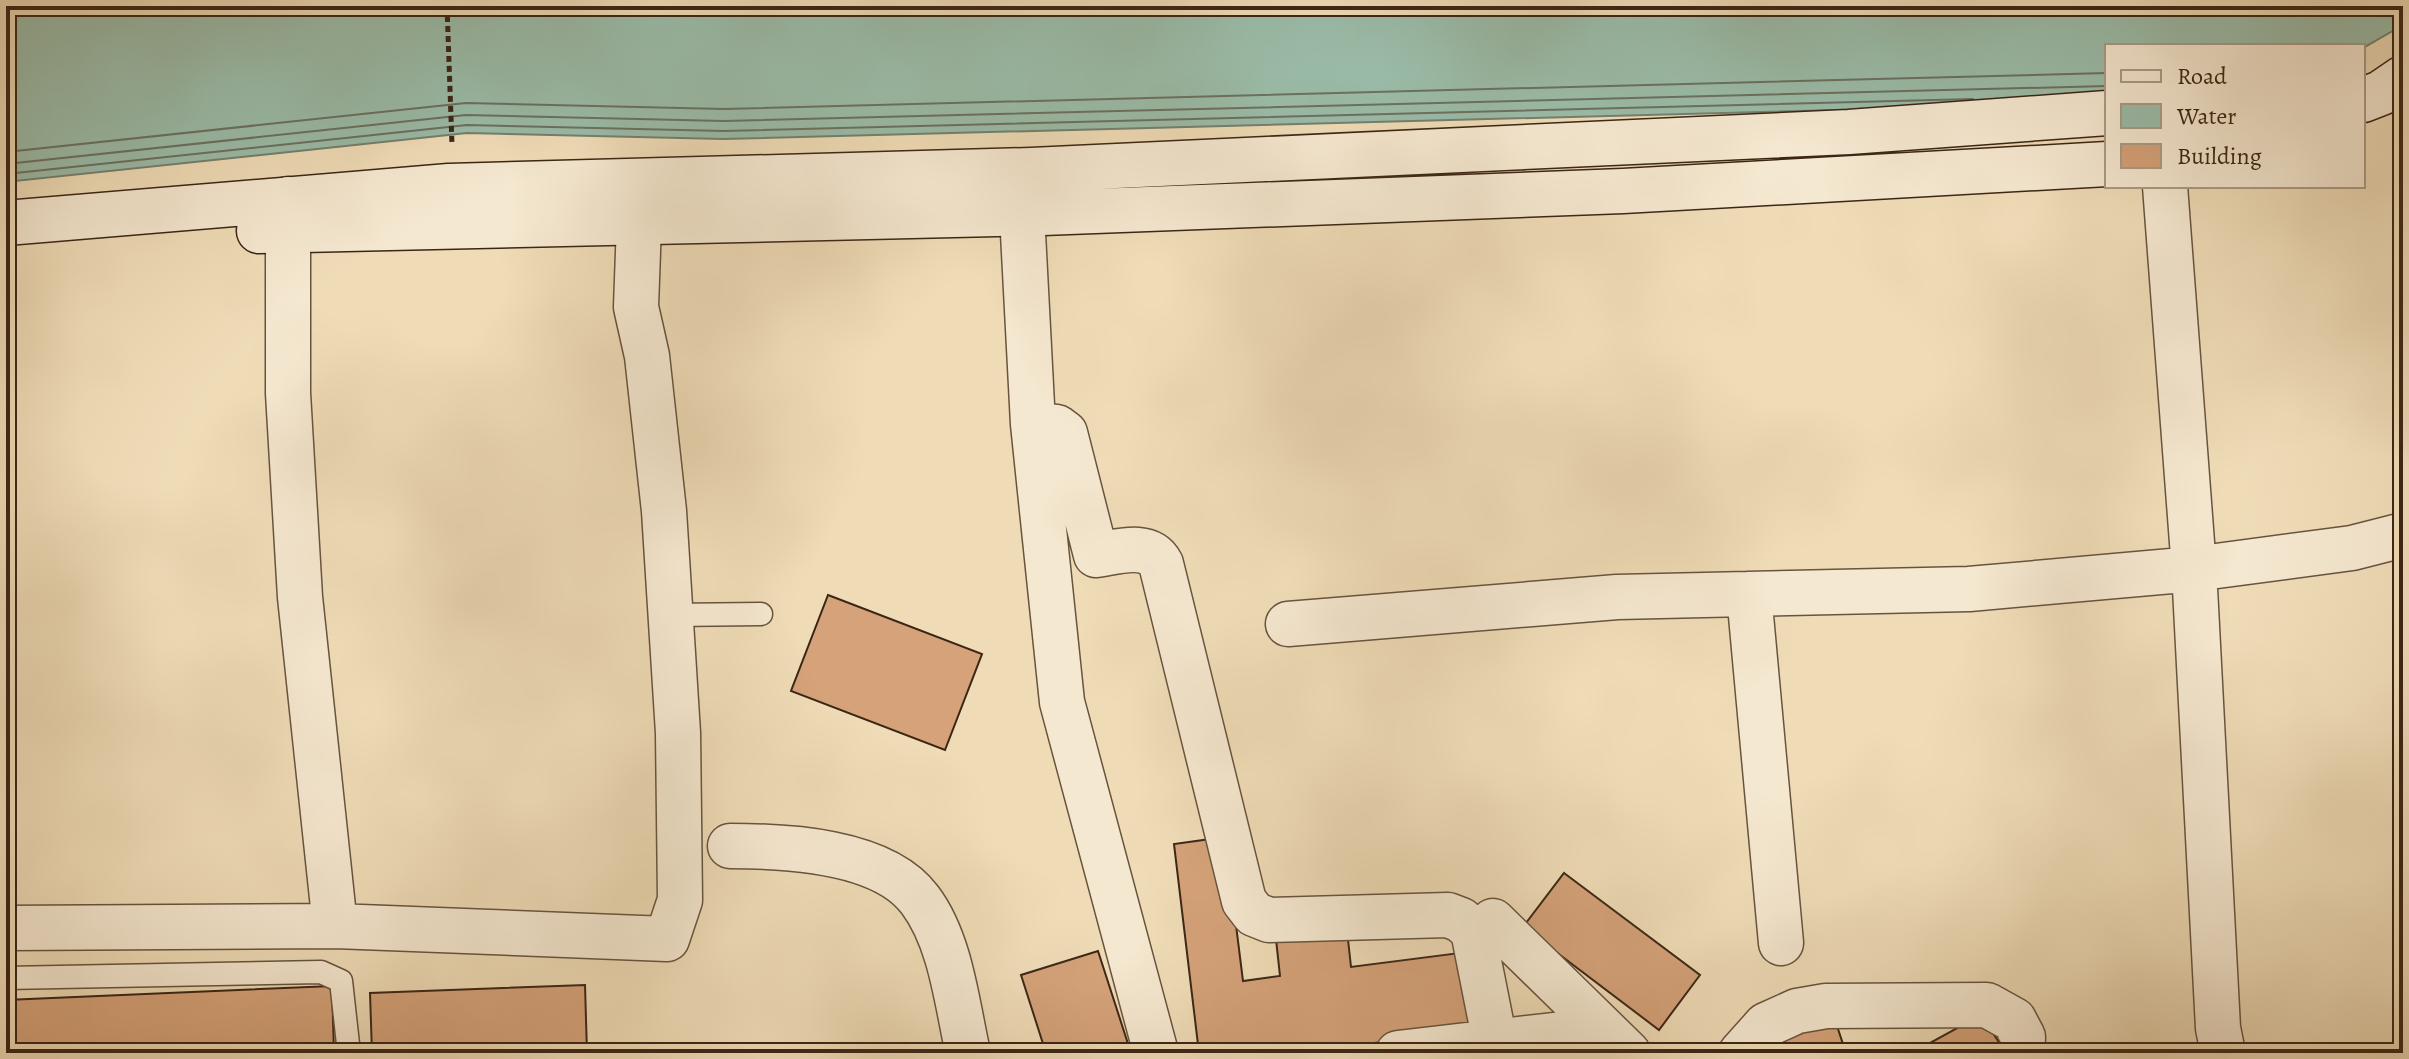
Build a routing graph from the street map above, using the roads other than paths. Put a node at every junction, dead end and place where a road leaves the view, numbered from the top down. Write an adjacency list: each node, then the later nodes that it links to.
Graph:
1 (2403, 61): 2 (street)
2 (2365, 68)
3 (2403, 78): 4 (street)
4 (2365, 99)
5 (2105, 113): 6 (street)
6 (1931, 125): 7 (street); 11 (street)
7 (1479, 148): 8 (street); 16 (street)
8 (1340, 155): 10 (street); 17 (street)
9 (2105, 164): 11 (street)
10 (1020, 170): 12 (street); 19 (street)
11 (1936, 172): 16 (street)
12 (841, 175): 13 (street); 20 (street)
13 (633, 181): 14 (street); 22 (street)
14 (440, 188): 18 (street); 22 (street)
15 (2165, 188): 29 (street)
16 (1481, 196): 17 (street)
17 (1344, 201): 19 (street)
18 (286, 214): 23 (street); 36 (street)
19 (1020, 214): 20 (street); 25 (street)
20 (842, 218): 22 (street)
21 (6, 223): 23 (street)
22 (639, 224): 32 (street)
23 (107, 230): 24 (street)
24 (6, 254)
25 (1033, 424): 27 (street); 28 (street)
26 (2403, 535): 29 (street)
27 (1096, 555): 28 (street); 40 (street)
28 (1048, 562): 43 (street)
29 (2194, 569): 30 (street); 49 (street)
30 (1749, 594): 33 (street); 38 (street)
31 (761, 614): 32 (lane)
32 (671, 615): 36 (street)
33 (1288, 624)
34 (730, 846): 42 (street)
35 (1493, 921): 46 (street)
36 (335, 926): 37 (street)
37 (6, 928)
38 (1781, 943)
39 (6, 978): 41 (lane)
40 (1495, 1042): 44 (street); 45 (street)
41 (349, 1053)
42 (968, 1053)
43 (1156, 1053)
44 (1398, 1053)
45 (1578, 1053)
46 (1628, 1053)
47 (1741, 1053): 48 (street)
48 (2022, 1053)
49 (2223, 1053)

